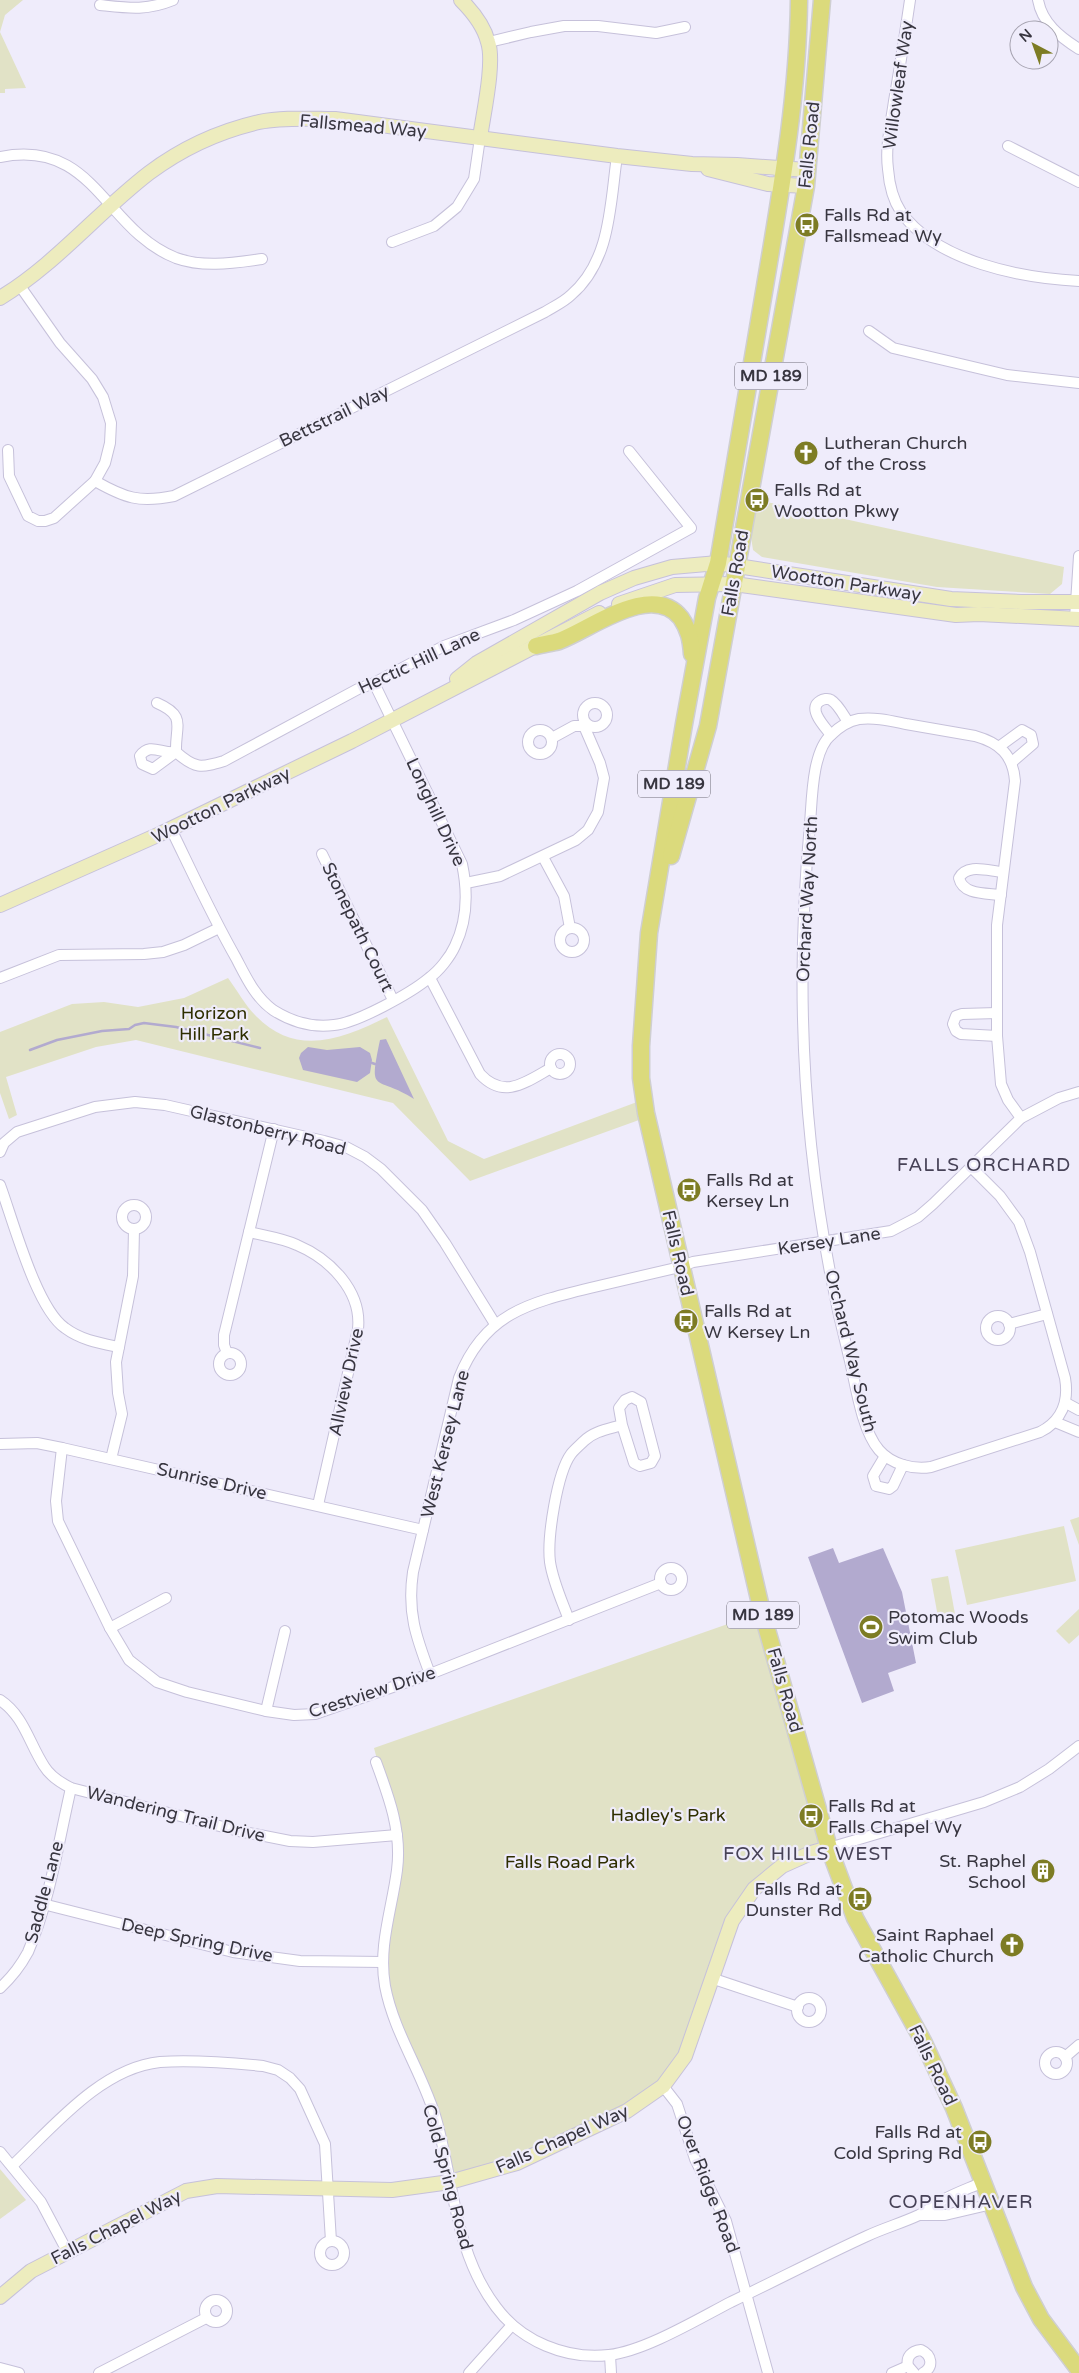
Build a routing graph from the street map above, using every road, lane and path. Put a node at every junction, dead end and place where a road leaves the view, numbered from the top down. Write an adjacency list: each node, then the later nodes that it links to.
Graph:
1 (172, 0): 7 (street)
2 (461, 0): 9 (street)
3 (799, 0): 16 (main road, Falls Road / MD 189)
4 (822, 0): 17 (main road, Falls Road / MD 189)
5 (910, 0): 23 (street, Willowleaf Way)
6 (1038, 0): 10 (street)
7 (100, 5)
8 (685, 27): 9 (street)
9 (489, 42): 11 (street)
10 (1079, 49)
11 (480, 138): 13 (street, Fallsmead Way); 20 (street, Fallsmead Way); 21 (street)
12 (1008, 146): 18 (street)
13 (617, 156): 15 (street, Fallsmead Way); 30 (street, Bettstrail Way)
14 (0, 157): 20 (street)
15 (692, 164): 16 (street, Fallsmead Way); 19 (street, Fallsmead Way)
16 (784, 168): 17 (street, Fallsmead Way); 19 (main road, Falls Road / MD 189)
17 (806, 178): 19 (street, Fallsmead Way); 33 (main road, Falls Road / MD 189)
18 (1079, 182)
19 (782, 185): 32 (main road, Falls Road / MD 189)
20 (112, 206): 22 (street); 24 (street, Fallsmead Way)
21 (392, 242)
22 (262, 259)
23 (1079, 281)
24 (20, 286): 25 (street, Fallsmead Way); 30 (street)
25 (0, 298)
26 (870, 331): 27 (street)
27 (1079, 383)
28 (8, 450): 30 (street)
29 (628, 451): 39 (street, Hectic Hill Lane)
30 (95, 481)
31 (1079, 556): 36 (street)
32 (718, 563): 33 (street, Wootton Parkway); 34 (main road, Falls Road / MD 189); 41 (street, Wootton Parkway)
33 (737, 566): 35 (main road, Falls Road / MD 189); 36 (street, Wootton Parkway)
34 (711, 583): 35 (street, Wootton Parkway); 38 (street, Wootton Parkway); 40 (main road, Falls Road / MD 189)
35 (734, 584): 37 (street, Wootton Parkway); 58 (main road, Falls Road / MD 189)
36 (1078, 602): 37 (street)
37 (1077, 619)
38 (536, 646): 40 (main road); 41 (street, Wootton Parkway)
39 (374, 683): 42 (street, Hectic Hill Lane); 43 (street, Longhill Drive)
40 (691, 688): 58 (main road, Falls Road / MD 189)
41 (437, 695): 43 (street, Wootton Parkway)
42 (157, 703)
43 (391, 720): 49 (street, Wootton Parkway); 53 (street, Longhill Drive)
44 (848, 722): 45 (street, Orchard Way North); 45 (street); 47 (street, Orchard Way North)
45 (830, 735): 73 (street, Orchard Way North)
46 (552, 738): 51 (street)
47 (1000, 746): 48 (street); 48 (street)
48 (1012, 762): 52 (street)
49 (171, 829): 55 (street, Wootton Parkway); 56 (street, Longhill Drive)
50 (322, 854): 61 (street, Stonepath Court)
51 (544, 856): 53 (street); 57 (street)
52 (1003, 872): 54 (street); 54 (street)
53 (466, 883): 60 (street, Longhill Drive)
54 (1000, 895): 62 (street)
55 (0, 904)
56 (219, 928): 59 (street); 61 (street, Longhill Drive)
57 (570, 928)
58 (648, 933): 74 (main road, Falls Road / MD 189)
59 (0, 978)
60 (430, 978): 61 (street, Longhill Drive); 64 (street)
61 (393, 1000)
62 (997, 1013): 63 (street); 63 (street)
63 (997, 1036): 66 (street)
64 (551, 1068)
65 (1079, 1092): 66 (street, Kersey Lane)
66 (1021, 1118): 69 (street, Kersey Lane)
67 (274, 1129): 68 (street, Glastonberry Road); 72 (street); 76 (street, Glastonberry Road)
68 (0, 1152)
69 (972, 1167): 73 (street, Kersey Lane); 75 (street)
70 (0, 1185): 78 (street)
71 (134, 1229): 78 (street)
72 (249, 1232): 79 (street); 90 (street, Allview Drive)
73 (824, 1243): 74 (street, Kersey Lane); 87 (street, Orchard Way South)
74 (680, 1267): 76 (street, West Kersey Lane); 104 (main road, Falls Road / MD 189)
75 (1047, 1314): 77 (street); 80 (street)
76 (495, 1324): 91 (street, West Kersey Lane)
77 (1009, 1324)
78 (119, 1347): 88 (street)
79 (227, 1353)
80 (1066, 1403): 81 (street); 82 (street)
81 (1079, 1410)
82 (1056, 1422): 84 (street); 89 (street)
83 (622, 1425): 83 (street); 94 (street)
84 (1079, 1432)
85 (0, 1444): 86 (street, Sunrise Drive)
86 (62, 1448): 88 (street, Sunrise Drive); 95 (street, Crestview Drive)
87 (885, 1456): 89 (street); 89 (street)
88 (111, 1459): 90 (street, Sunrise Drive)
89 (904, 1465)
90 (318, 1505): 91 (street, Sunrise Drive)
91 (423, 1530): 97 (street, West Kersey Lane)
92 (661, 1583): 94 (street, Crestview Drive)
93 (166, 1598): 95 (street)
94 (569, 1620): 97 (street, Crestview Drive)
95 (110, 1628): 99 (street, Crestview Drive)
96 (285, 1631): 99 (street)
97 (430, 1674): 99 (street, Crestview Drive)
98 (0, 1700): 102 (street, Wandering Trail Drive)
99 (266, 1711)
100 (1079, 1746): 104 (street)
101 (376, 1762): 103 (street, Cold Spring Road)
102 (71, 1788): 103 (street, Wandering Trail Drive); 105 (street, Saddle Lane)
103 (397, 1834): 106 (street, Cold Spring Road)
104 (830, 1848): 107 (street, Falls Chapel Way); 116 (main road, Falls Road / MD 189)
105 (43, 1904): 106 (street, Deep Spring Drive); 108 (street, Saddle Lane)
106 (383, 1962): 115 (street, Cold Spring Road)
107 (711, 1978): 109 (street); 112 (street, Falls Chapel Way)
108 (0, 1988)
109 (798, 2007)
110 (1079, 2045): 111 (street)
111 (1065, 2056)
112 (663, 2086): 115 (street, Falls Chapel Way); 122 (street, Over Ridge Road)
113 (0, 2152): 114 (street)
114 (13, 2165): 117 (street); 121 (street)
115 (450, 2182): 117 (street, Falls Chapel Way); 125 (street, Cold Spring Road)
116 (983, 2182): 118 (main road, Falls Road / MD 189); 119 (street, Cold Spring Road)
117 (328, 2189): 120 (street); 121 (street, Falls Chapel Way)
118 (992, 2204): 119 (street, Cold Spring Road); 129 (main road, Falls Road / MD 189)
119 (921, 2214): 122 (street, Cold Spring Road)
120 (331, 2241)
121 (67, 2251): 123 (street, Falls Chapel Way)
122 (746, 2295): 126 (street, Cold Spring Road); 134 (street, Over Ridge Road)
123 (0, 2297)
124 (206, 2318): 131 (street)
125 (512, 2325): 126 (street, Cold Spring Road); 132 (street)
126 (610, 2356): 133 (street)
127 (0, 2368): 130 (street)
128 (911, 2370): 135 (street); 136 (street)
129 (1079, 2370)
130 (19, 2373)
131 (99, 2373)
132 (469, 2373)
133 (611, 2373)
134 (768, 2373)
135 (892, 2373)
136 (923, 2373)

